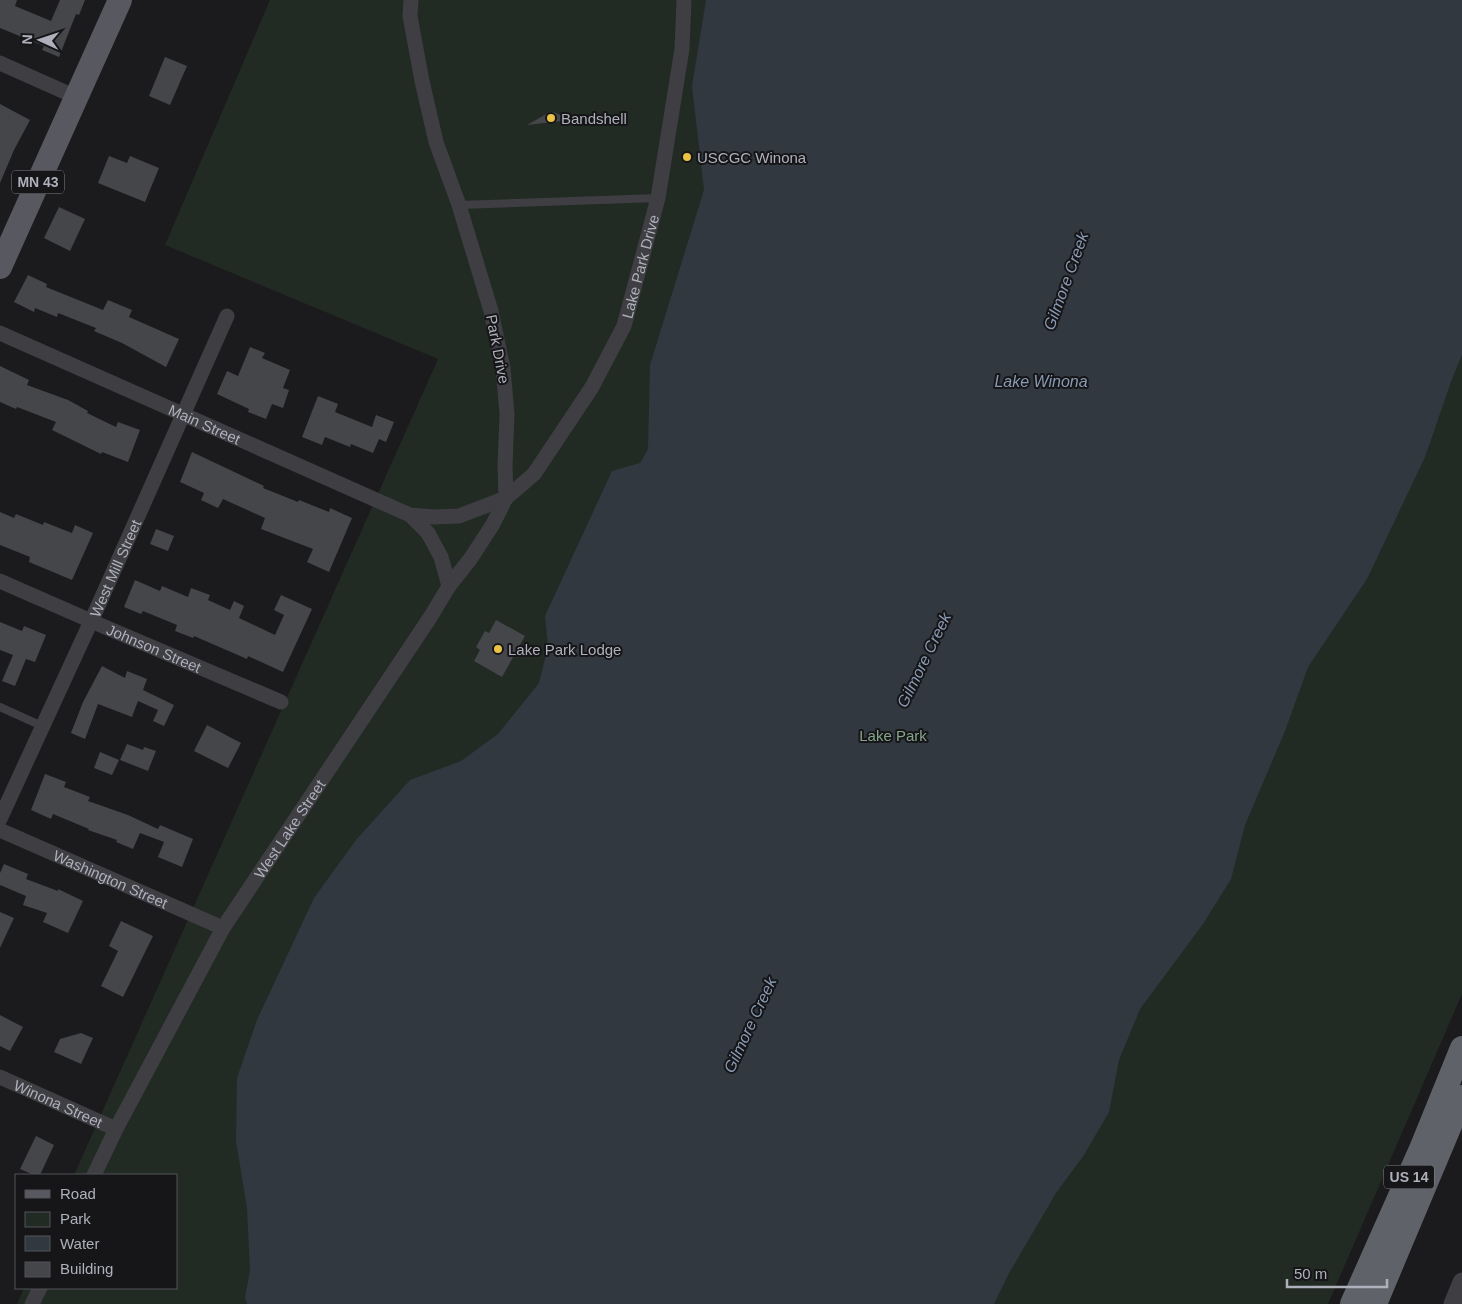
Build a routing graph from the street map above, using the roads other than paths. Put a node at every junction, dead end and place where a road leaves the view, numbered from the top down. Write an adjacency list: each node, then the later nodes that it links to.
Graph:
1 (120, 0): 5 (main road, MN 43)
2 (411, 0): 7 (street, Park Drive)
3 (684, 0): 6 (street, Lake Park Drive)
4 (0, 63): 5 (street)
5 (76, 97): 8 (main road, MN 43)
6 (658, 198): 7 (lane); 12 (street, Lake Park Drive)
7 (459, 205): 12 (street, Park Drive)
8 (0, 267)
9 (227, 316): 11 (street, West Mill Street)
10 (0, 334): 11 (street, Main Street)
11 (184, 414): 13 (street, Main Street); 16 (street, West Mill Street)
12 (506, 498): 13 (street, Main Street); 15 (street, West Lake Street)
13 (410, 515): 15 (street, Main Street)
14 (0, 581): 16 (street, Johnson Street)
15 (449, 586): 22 (street, West Lake Street)
16 (91, 621): 17 (street, Johnson Street); 19 (street, West Mill Street)
17 (281, 702)
18 (0, 707): 19 (lane)
19 (42, 726): 20 (street, West Mill Street)
20 (0, 819)
21 (0, 830): 22 (street, Washington Street)
22 (223, 928): 26 (street, West Lake Street)
23 (1462, 1048): 31 (highway, US 14)
24 (0, 1077): 26 (street, Winona Street)
25 (1462, 1097): 32 (highway, US 14)
26 (116, 1129): 27 (street, West Lake Street)
27 (94, 1174)
28 (1462, 1282): 33 (street)
29 (40, 1289): 30 (street)
30 (32, 1304)
31 (1352, 1304)
32 (1375, 1304)
33 (1453, 1304)

